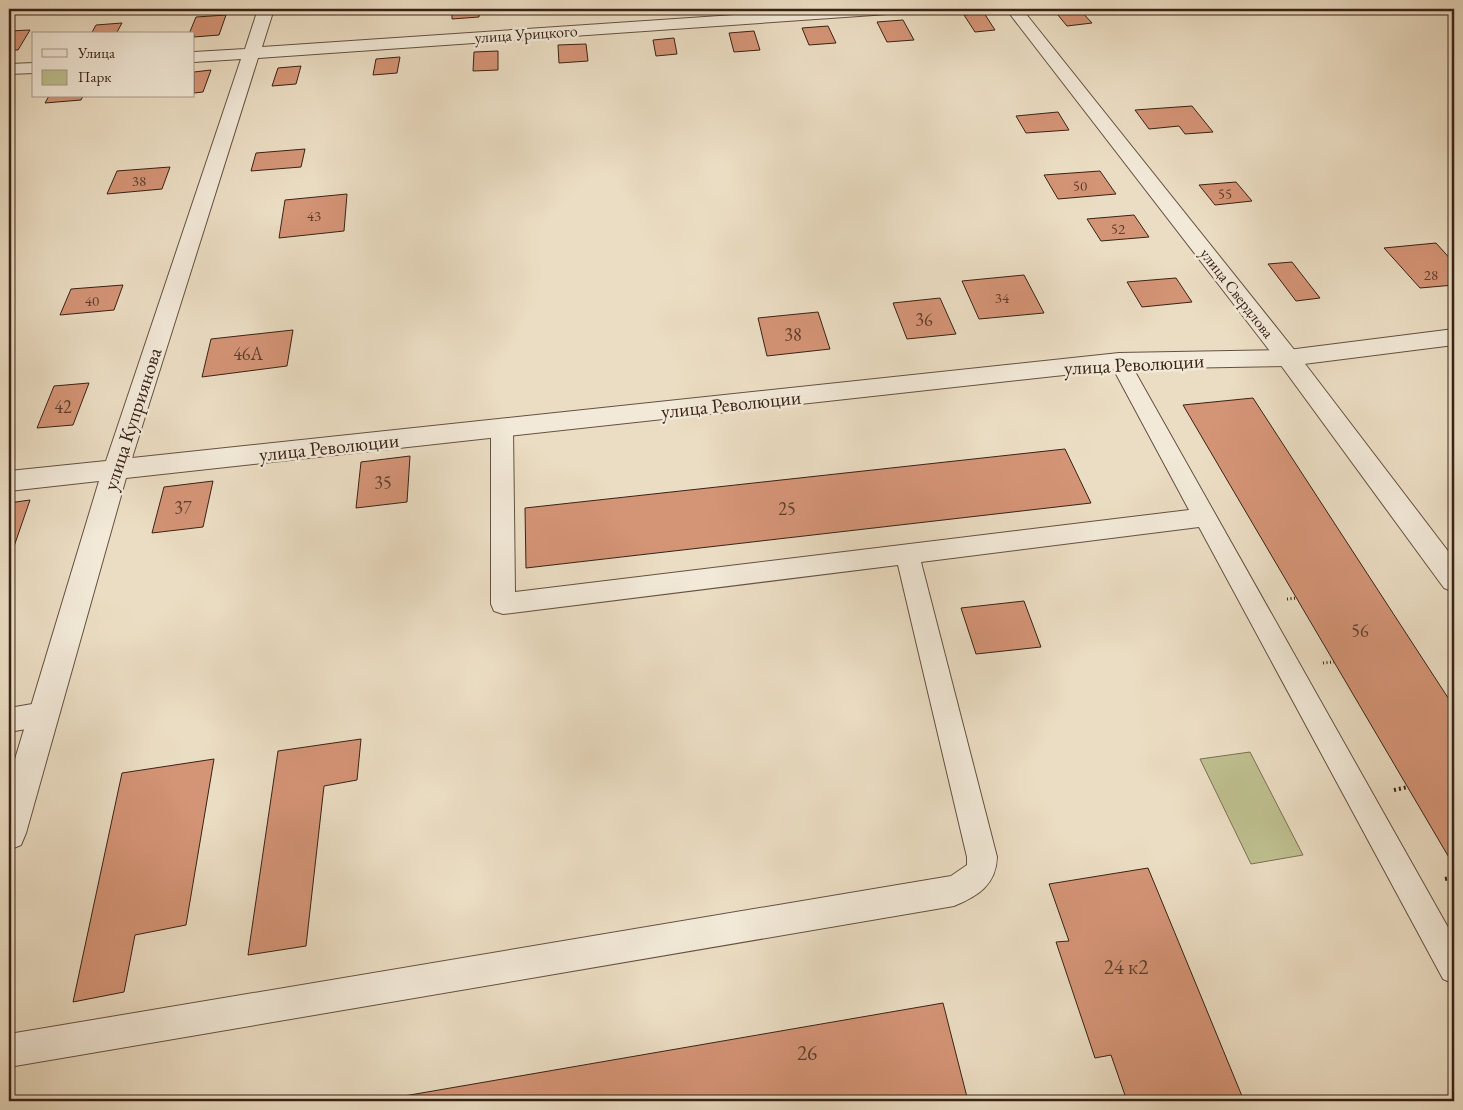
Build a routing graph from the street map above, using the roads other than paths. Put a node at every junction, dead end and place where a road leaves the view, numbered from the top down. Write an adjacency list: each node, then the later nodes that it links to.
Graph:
1 (266, 9): 4 (street, улица Куприянова)
2 (888, 9): 4 (street, улица Урицкого)
3 (1014, 9): 9 (street, улица Свердлова)
4 (251, 53): 5 (street, улица Урицкого); 12 (street, улица Куприянова)
5 (195, 57)
6 (32, 68): 7 (street)
7 (9, 69)
8 (1454, 337): 9 (street, улица Революции)
9 (1288, 358): 10 (street, улица Революции); 16 (street, улица Свердлова)
10 (1118, 361): 11 (street, улица Революции); 14 (lane)
11 (502, 429): 12 (street, улица Революции); 15 (lane)
12 (115, 471): 13 (street, улица Революции); 17 (street, улица Куприянова)
13 (9, 482)
14 (1205, 517): 15 (lane); 20 (lane)
15 (907, 554): 21 (lane)
16 (1454, 580)
17 (44, 714): 18 (lane); 19 (street, улица Куприянова)
18 (9, 720)
19 (9, 833)
20 (1454, 968)
21 (9, 1051)

